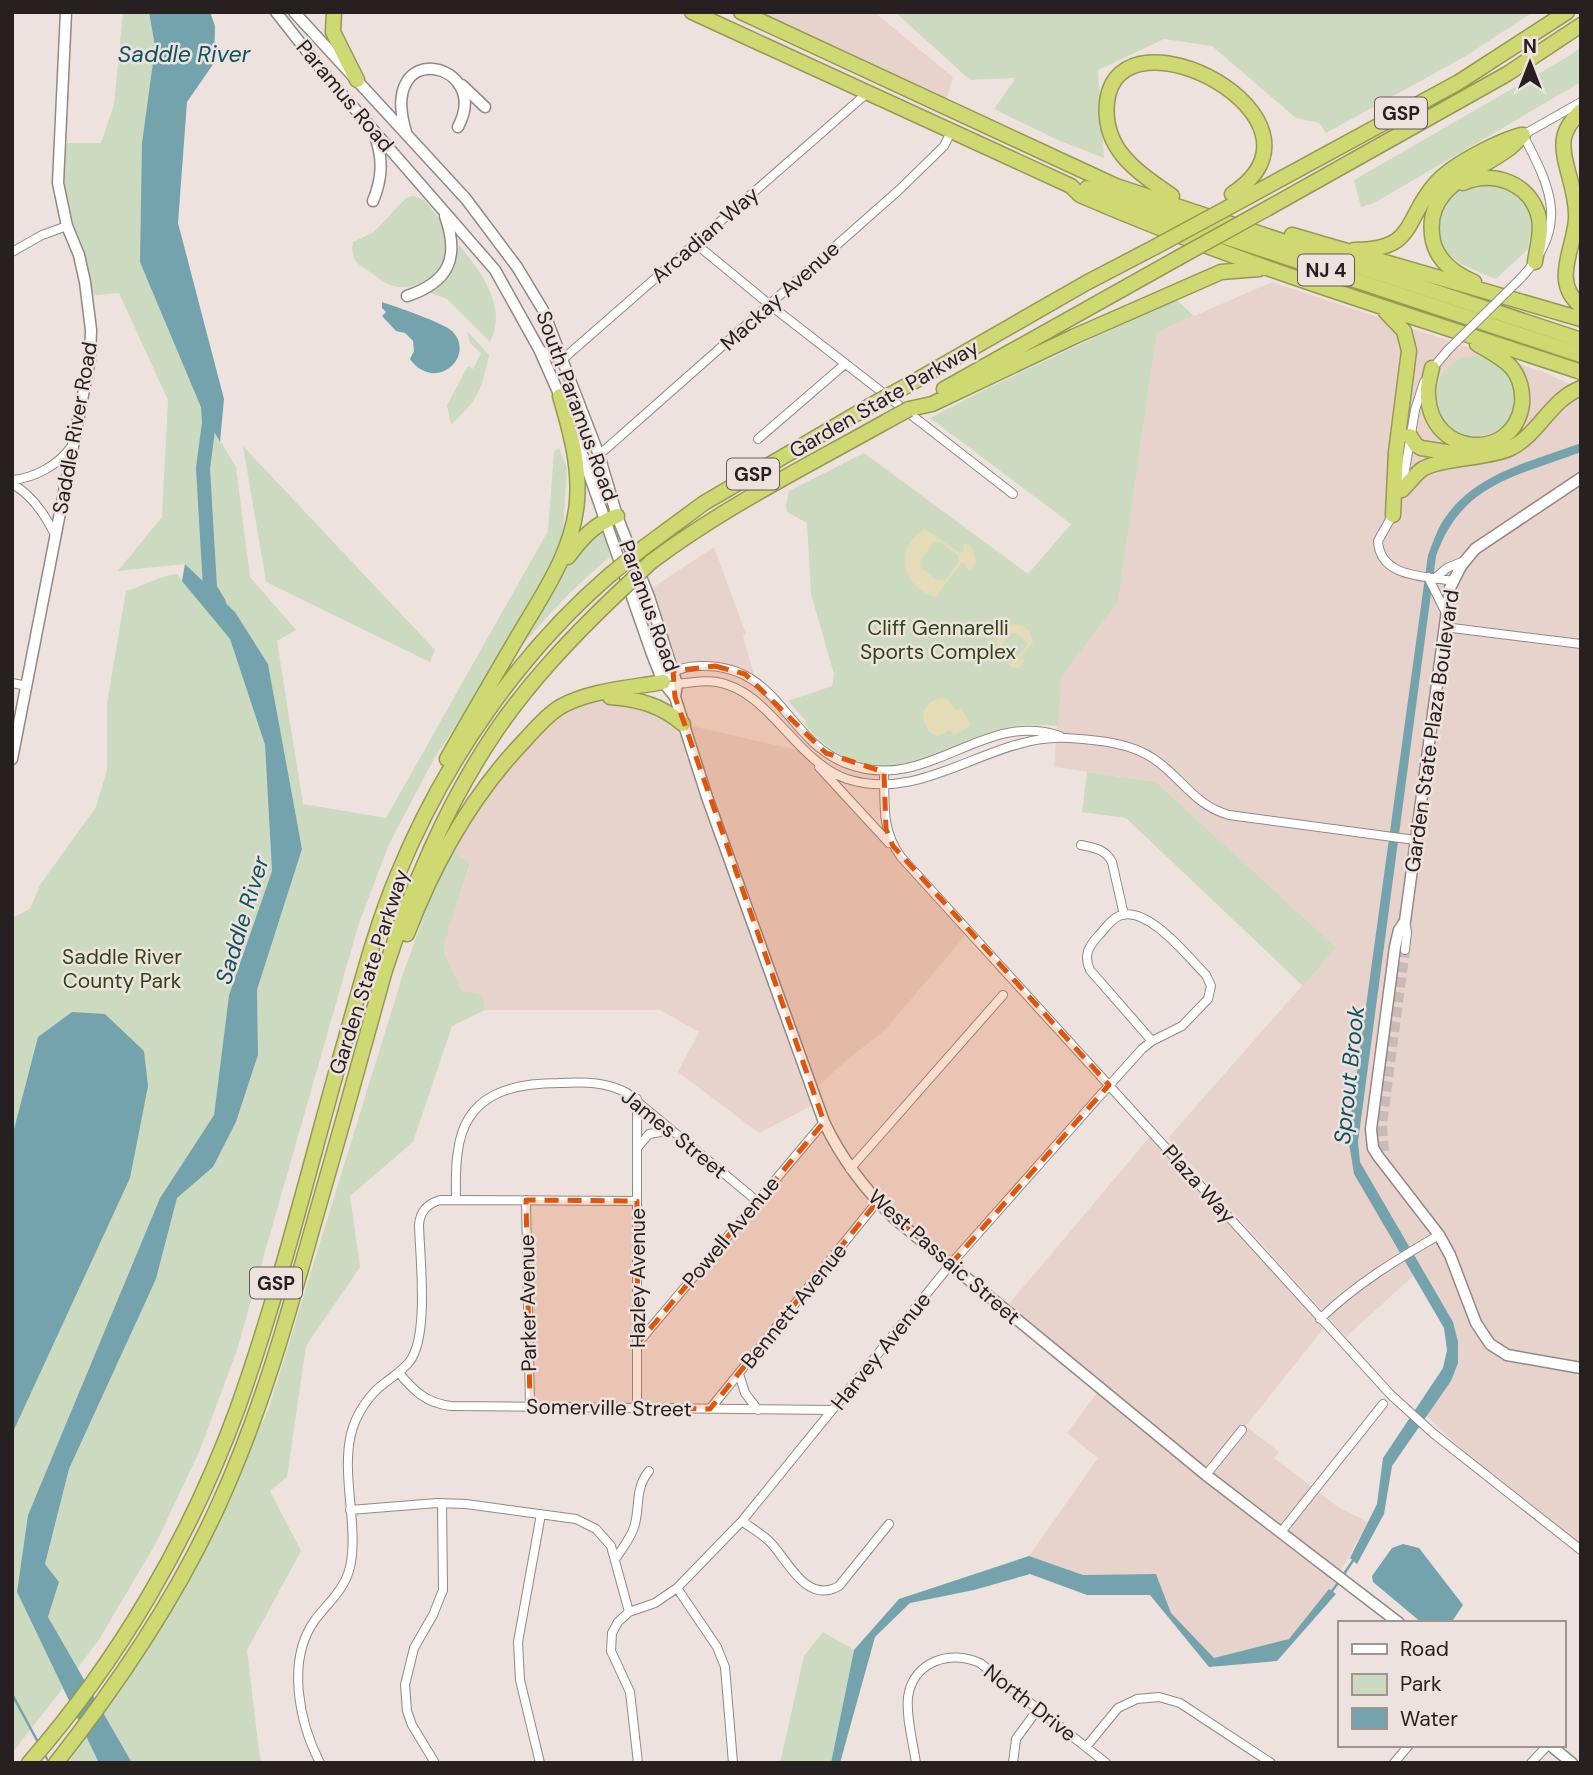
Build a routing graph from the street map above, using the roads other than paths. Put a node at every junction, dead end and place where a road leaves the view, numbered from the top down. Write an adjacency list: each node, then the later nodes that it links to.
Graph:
1 (276, 12): 15 (main road, Paramus Road)
2 (294, 12): 9 (main road, Paramus Road)
3 (334, 12): 9 (highway)
4 (692, 12): 11 (highway, NJ 4)
5 (741, 12): 21 (highway, NJ 4)
6 (1567, 12): 26 (highway, GSP)
7 (66, 13): 29 (main road, Saddle River Road)
8 (1581, 25): 51 (highway, Garden State Parkway / GSP, bridge)
9 (357, 80): 18 (main road, Paramus Road)
10 (458, 80): 13 (main road); 16 (main road); 18 (main road)
11 (866, 94): 17 (highway, NJ 4); 30 (street, Arcadian Way)
12 (1581, 102): 19 (street)
13 (485, 107)
14 (1581, 111): 39 (highway)
15 (371, 127): 22 (main road, Paramus Road); 27 (main road)
16 (458, 127)
17 (952, 131): 23 (highway, NJ 4); 37 (street, Mackay Avenue)
18 (407, 134): 20 (main road, Paramus Road)
19 (1523, 135): 24 (highway); 31 (highway); 33 (street)
20 (433, 164): 45 (main road, South Paramus Road)
21 (1084, 170): 25 (highway); 42 (highway, NJ 4)
22 (416, 178): 28 (main road, South Paramus Road)
23 (1072, 186): 34 (highway); 44 (highway, NJ 4)
24 (1444, 194): 33 (highway); 36 (highway)
25 (1172, 196): 26 (highway); 31 (highway)
26 (1231, 200): 87 (highway, Garden State Parkway / GSP, bridge)
27 (373, 201)
28 (443, 210): 35 (main road); 43 (main road, South Paramus Road)
29 (67, 226): 32 (street); 54 (main road, Saddle River Road)
30 (695, 244): 37 (street); 45 (street, Arcadian Way)
31 (1339, 250): 36 (highway)
32 (12, 252)
33 (1535, 262): 47 (street, bridge)
34 (1268, 269): 38 (highway); 51 (highway)
35 (407, 296)
36 (1517, 301): 40 (highway)
37 (770, 305): 46 (street); 55 (street, Mackay Avenue)
38 (1379, 306): 41 (highway); 61 (highway)
39 (1581, 306)
40 (1581, 318)
41 (1451, 329): 47 (highway); 48 (highway)
42 (1579, 339)
43 (539, 349): 45 (street); 50 (main road, South Paramus Road)
44 (1581, 355)
45 (563, 359): 55 (main road, South Paramus Road)
46 (845, 363): 53 (street); 60 (street)
47 (1432, 369): 52 (street)
48 (1581, 372)
49 (1581, 388): 56 (highway)
50 (560, 396): 62 (main road, South Paramus Road); 67 (highway)
51 (929, 402): 93 (highway, Garden State Parkway / GSP, bridge)
52 (1410, 436): 56 (highway); 59 (street)
53 (758, 439)
54 (75, 441): 58 (street); 63 (main road, Saddle River Road)
55 (599, 455): 62 (main road, South Paramus Road)
56 (1477, 456): 59 (highway)
57 (1581, 478): 64 (main road, Garden State Plaza Boulevard)
58 (12, 482): 63 (street)
59 (1402, 490): 61 (street)
60 (1013, 494)
61 (1393, 515): 65 (street)
62 (611, 518): 67 (highway); 71 (main road, Paramus Road)
63 (56, 537): 73 (main road, Saddle River Road)
64 (1464, 561): 65 (street); 66 (main road, Garden State Plaza Boulevard)
65 (1431, 577): 66 (street); 68 (street)
66 (1453, 581): 68 (main road, Garden State Plaza Boulevard)
67 (547, 587): 87 (highway)
68 (1446, 612): 69 (main road, Garden State Plaza Boulevard)
69 (1444, 626): 70 (street); 84 (main road, Garden State Plaza Boulevard)
70 (1581, 644)
71 (671, 679): 74 (highway); 75 (main road, Paramus Road); 79 (street); 82 (street)
72 (12, 683): 73 (street)
73 (27, 686): 80 (main road, Saddle River Road)
74 (591, 696): 75 (highway); 93 (highway)
75 (683, 724): 77 (main road, Paramus Road)
76 (1067, 738): 78 (street); 81 (street); 84 (street)
77 (689, 743): 96 (main road, West Passaic Street)
78 (968, 747): 81 (street); 82 (street)
79 (806, 752): 83 (street); 86 (street)
80 (12, 760)
81 (973, 760): 83 (street)
82 (884, 772): 83 (street, Plaza Way)
83 (885, 785): 86 (street, Plaza Way)
84 (1415, 840): 89 (main road, Garden State Plaza Boulevard)
85 (1081, 845): 88 (street)
86 (901, 857): 94 (street, Plaza Way)
87 (397, 876): 139 (highway, Garden State Parkway / GSP)
88 (1124, 915): 92 (street); 92 (street, Harvey Avenue)
89 (1405, 922): 90 (street, Garden State Plaza Boulevard); 101 (main road, Garden State Plaza Boulevard)
90 (1405, 950)
91 (1003, 995): 100 (street)
92 (1153, 1041): 94 (street, Harvey Avenue)
93 (362, 1057): 140 (highway, Garden State Parkway / GSP)
94 (1109, 1085): 108 (street, Harvey Avenue); 109 (street, Plaza Way)
95 (637, 1100): 97 (street, James Street); 98 (street, Hazley Avenue); 102 (street, James Street)
96 (824, 1122): 100 (main road, West Passaic Street); 105 (street, Powell Avenue)
97 (673, 1130): 98 (street); 105 (street, James Street)
98 (637, 1148): 104 (street, Hazley Avenue)
99 (1384, 1151): 101 (main road, Garden State Plaza Boulevard)
100 (850, 1169): 106 (main road, West Passaic Street)
101 (1393, 1174): 107 (main road, Garden State Plaza Boulevard)
102 (456, 1199): 103 (street); 112 (street)
103 (526, 1200): 104 (street); 115 (street, Parker Avenue)
104 (637, 1201): 110 (street, Hazley Avenue)
105 (757, 1201): 110 (street, Powell Avenue)
106 (877, 1202): 108 (main road, West Passaic Street); 113 (street, Bennett Avenue)
107 (1439, 1235): 109 (street); 111 (main road, Garden State Plaza Boulevard)
108 (950, 1265): 119 (street, Harvey Avenue); 122 (main road, West Passaic Street)
109 (1320, 1319): 129 (street, Plaza Way)
110 (638, 1343): 116 (street, Hazley Avenue)
111 (1581, 1368)
112 (399, 1373): 115 (street, Somerville Street); 124 (street)
113 (739, 1374): 117 (street, Bennett Avenue); 118 (street)
114 (1383, 1404): 128 (street)
115 (530, 1406): 116 (street, Somerville Street)
116 (638, 1407): 117 (street, Somerville Street)
117 (710, 1409): 118 (street, Somerville Street)
118 (758, 1410): 119 (street, Somerville Street)
119 (832, 1410): 126 (street, Harvey Avenue)
120 (1242, 1430): 122 (street)
121 (649, 1471): 130 (street)
122 (1206, 1475): 128 (main road, West Passaic Street)
123 (442, 1503): 124 (street); 125 (street); 142 (street)
124 (350, 1510): 141 (street)
125 (541, 1514): 130 (street); 143 (street)
126 (743, 1521): 127 (street); 131 (street, Harvey Avenue)
127 (889, 1524)
128 (1281, 1532): 133 (main road, West Passaic Street)
129 (1581, 1550)
130 (616, 1558): 132 (street)
131 (677, 1588): 132 (street, Harvey Avenue); 145 (street)
132 (629, 1612): 144 (street)
133 (1396, 1621)
134 (1038, 1709): 135 (street, North Drive); 146 (street, North Drive); 147 (street)
135 (1086, 1747): 148 (street, North Drive); 149 (street)
136 (1407, 1747): 150 (street)
137 (1547, 1747): 151 (street)
138 (1552, 1747): 152 (main road)
139 (29, 1763)
140 (56, 1763)
141 (320, 1763)
142 (435, 1763)
143 (540, 1763)
144 (638, 1763)
145 (733, 1763)
146 (916, 1763)
147 (1013, 1763)
148 (1106, 1763)
149 (1271, 1763)
150 (1394, 1763)
151 (1531, 1763)
152 (1572, 1763)

